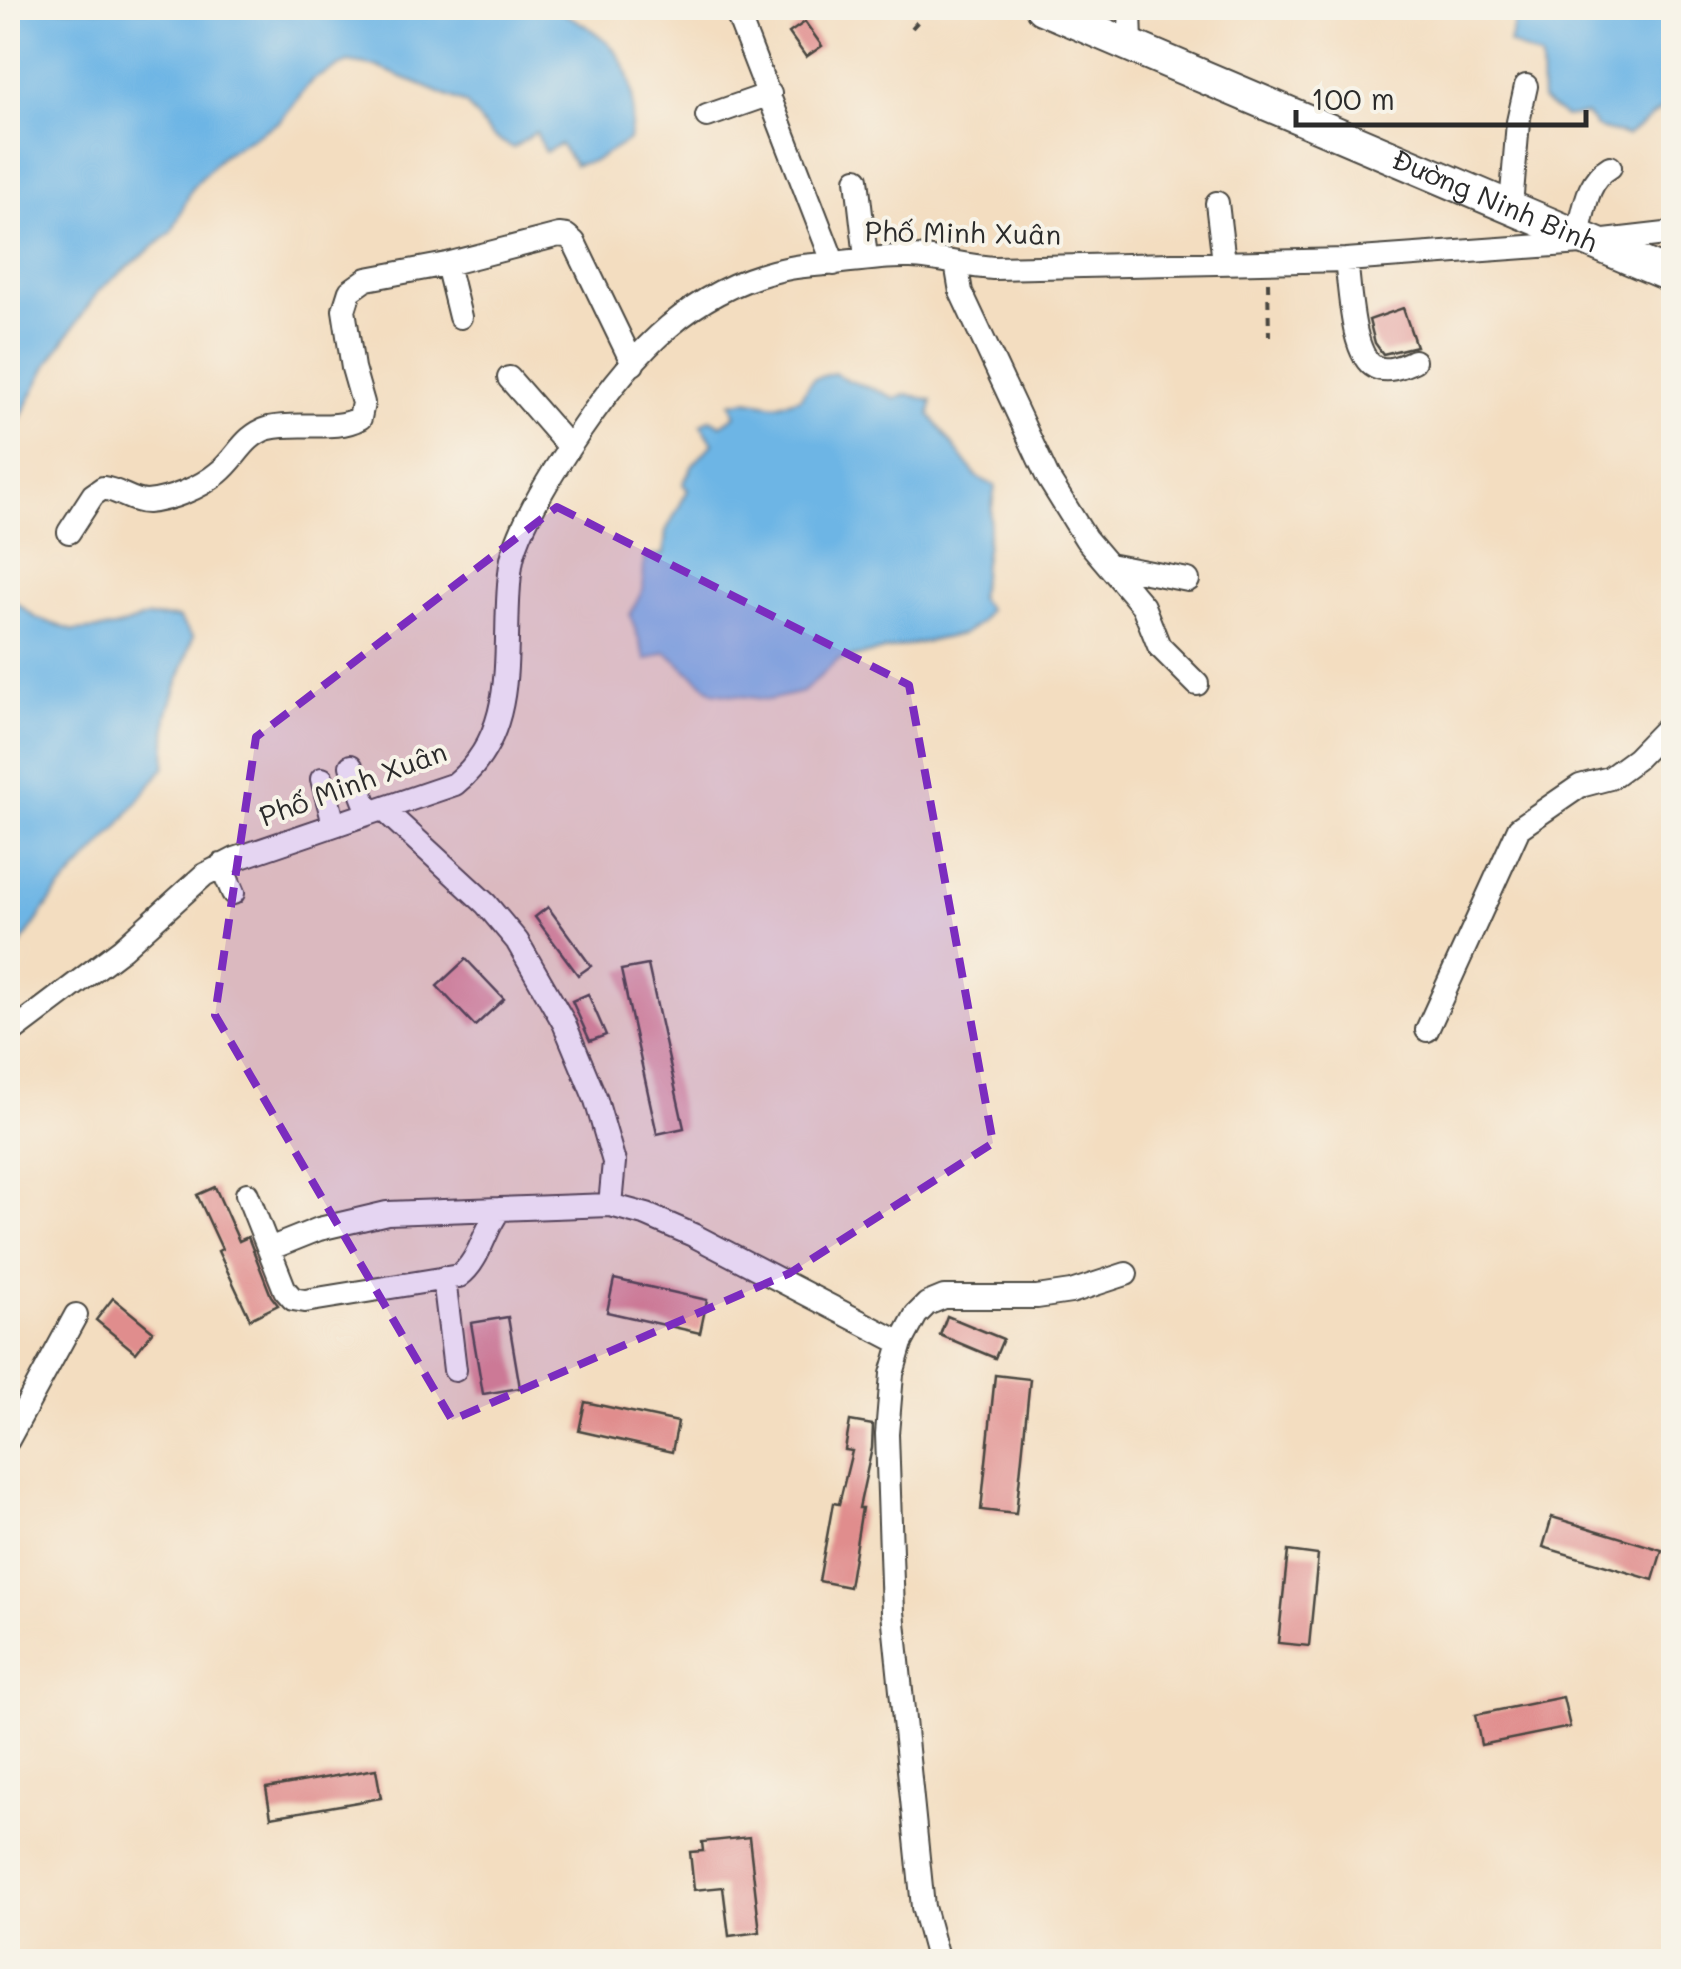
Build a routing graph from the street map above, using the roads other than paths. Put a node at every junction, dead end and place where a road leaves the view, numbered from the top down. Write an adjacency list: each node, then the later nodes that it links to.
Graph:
1 (735, 8): 6 (street)
2 (1042, 8): 4 (highway, Đường Ninh Bình)
3 (1130, 8): 4 (street)
4 (1132, 45): 11 (highway, Đường Ninh Bình)
5 (1526, 86): 11 (street)
6 (770, 94): 7 (street); 19 (street)
7 (707, 116)
8 (1610, 167): 13 (street)
9 (857, 179): 14 (street)
10 (1217, 203): 16 (street)
11 (1511, 206): 13 (highway, Đường Ninh Bình)
12 (1674, 233): 13 (street, Phố Minh Xuân)
13 (1587, 238): 15 (street, Phố Minh Xuân); 20 (highway, Đường Ninh Bình)
14 (866, 258): 17 (street, Phố Minh Xuân); 19 (street, Phố Minh Xuân)
15 (1346, 260): 16 (street, Phố Minh Xuân); 22 (street)
16 (1224, 262): 17 (street, Phố Minh Xuân)
17 (956, 263): 27 (street)
18 (447, 264): 21 (street); 23 (street); 26 (street)
19 (834, 264): 23 (street, Phố Minh Xuân)
20 (1674, 277)
21 (460, 316)
22 (1414, 360)
23 (633, 364): 25 (street, Phố Minh Xuân)
24 (509, 378): 25 (street)
25 (569, 447): 33 (street, Phố Minh Xuân)
26 (69, 532)
27 (1109, 564): 28 (street); 29 (street)
28 (1188, 580)
29 (1197, 684)
30 (1674, 720): 37 (street)
31 (351, 766): 33 (street)
32 (322, 779): 34 (street)
33 (376, 811): 34 (street, Phố Minh Xuân); 40 (street)
34 (334, 824): 35 (street, Phố Minh Xuân)
35 (221, 866): 36 (street); 38 (street, Phố Minh Xuân)
36 (233, 893)
37 (1427, 1030)
38 (8, 1035)
39 (247, 1194): 42 (street)
40 (610, 1205): 41 (street); 46 (street)
41 (500, 1209): 42 (street); 44 (street)
42 (268, 1249): 44 (street)
43 (1126, 1274): 46 (street)
44 (444, 1278): 47 (street)
45 (76, 1315): 48 (street)
46 (901, 1343): 49 (street)
47 (455, 1370)
48 (8, 1440)
49 (938, 1962)

